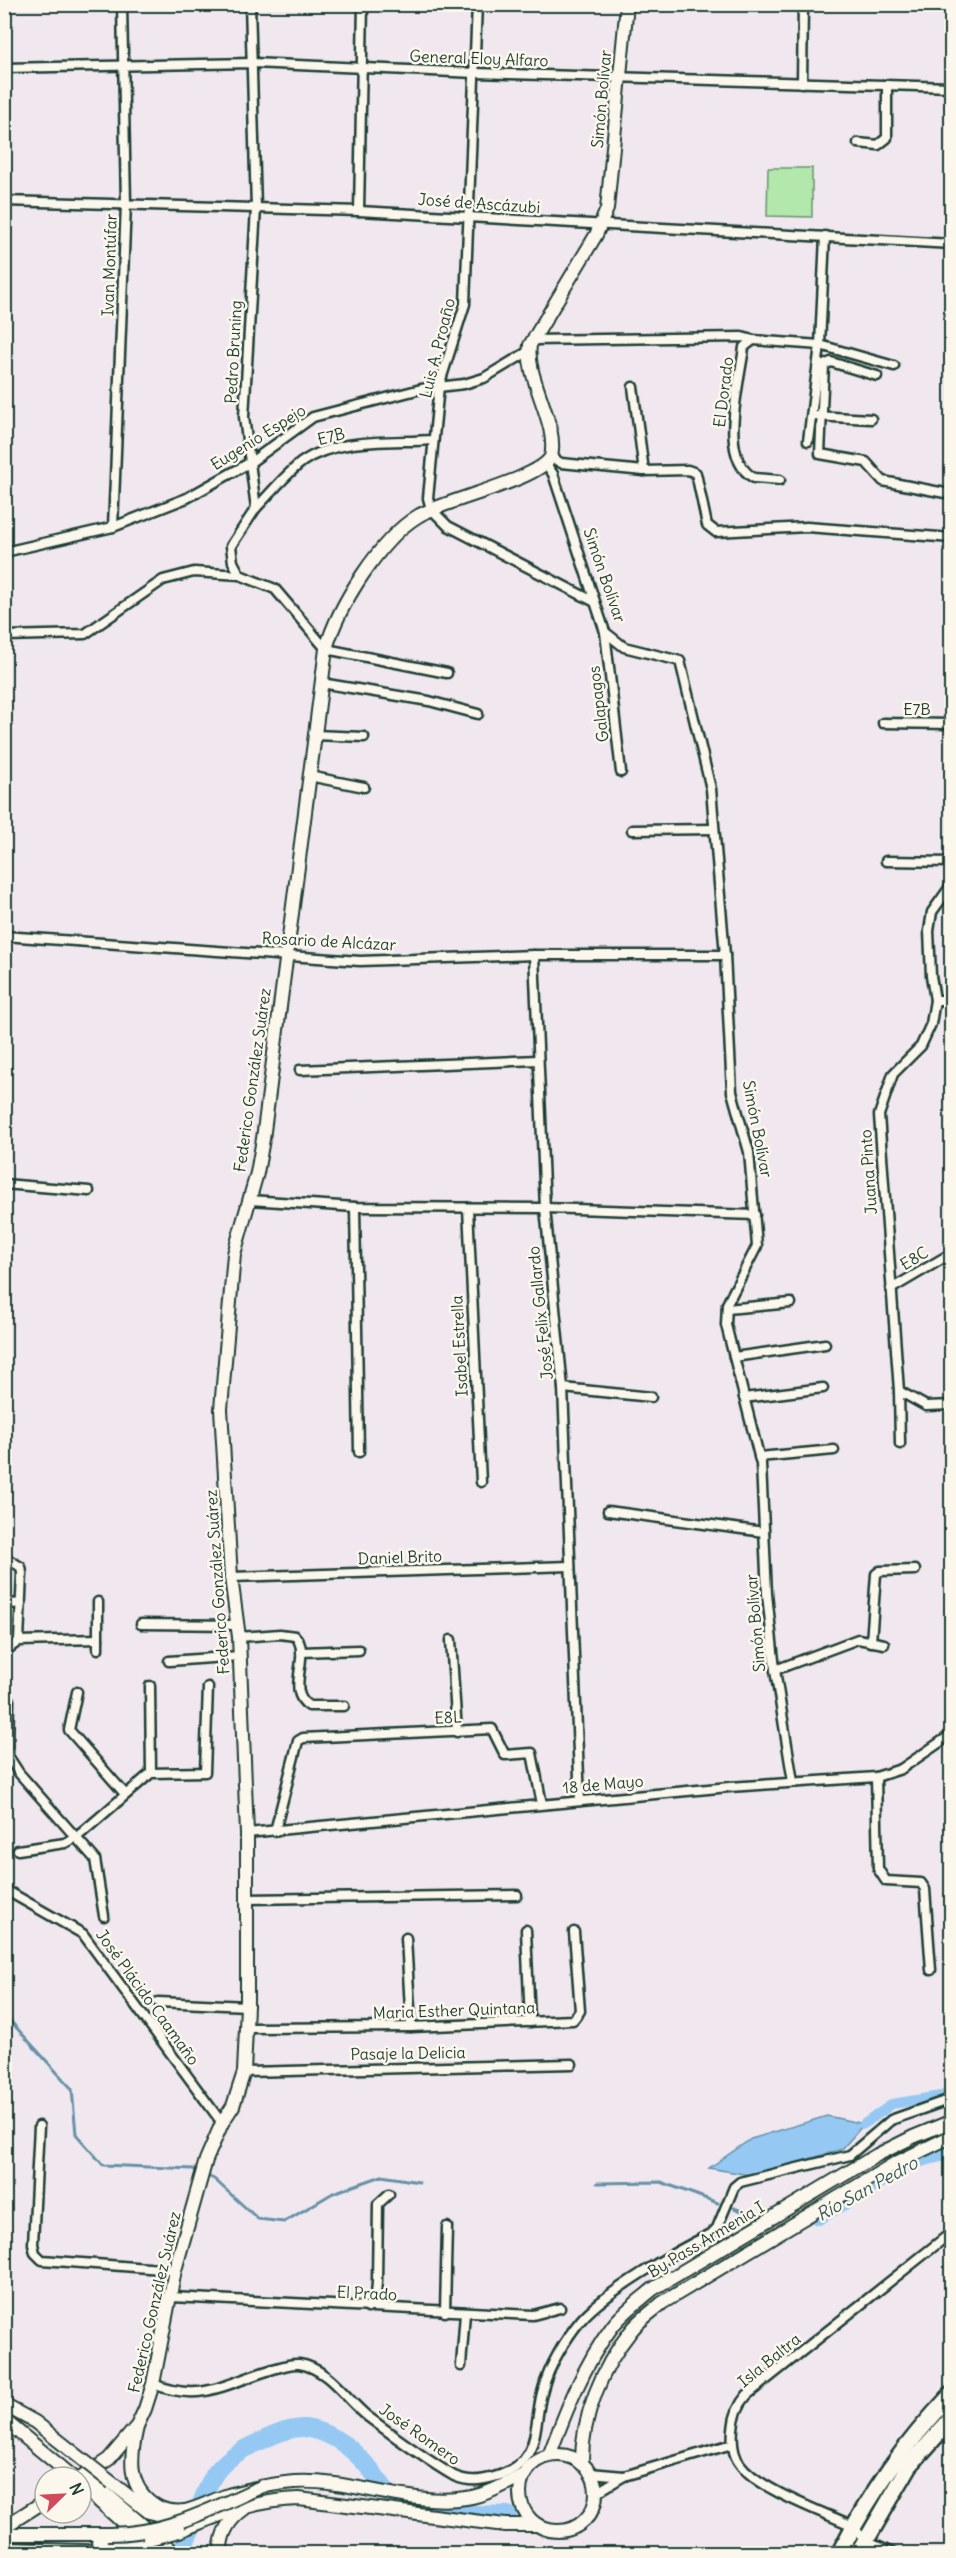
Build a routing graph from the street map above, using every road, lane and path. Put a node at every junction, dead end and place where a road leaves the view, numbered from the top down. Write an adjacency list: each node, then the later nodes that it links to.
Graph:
1 (122, 4): 8 (street, Ivan Montúfar)
2 (250, 4): 7 (street, Pedro Bruning)
3 (363, 4): 10 (street)
4 (477, 4): 11 (street, Luis A. Proaño)
5 (627, 4): 12 (street, Simón Bolívar)
6 (803, 4): 13 (street)
7 (252, 63): 8 (street, General Eloy Alfaro); 10 (street, General Eloy Alfaro); 19 (street, Pedro Bruning)
8 (123, 67): 9 (street, General Eloy Alfaro); 18 (street, Ivan Montúfar)
9 (4, 68)
10 (362, 68): 11 (street, General Eloy Alfaro); 20 (street)
11 (476, 73): 12 (street, General Eloy Alfaro); 21 (street, Luis A. Proaño)
12 (619, 78): 13 (street, General Eloy Alfaro); 22 (street, Simón Bolívar)
13 (802, 83): 14 (street, General Eloy Alfaro)
14 (887, 85): 15 (street, General Eloy Alfaro); 16 (street)
15 (951, 87)
16 (858, 144)
17 (4, 201): 18 (street, José de Ascázubi)
18 (126, 204): 19 (street, José de Ascázubi); 43 (street, Ivan Montúfar)
19 (256, 208): 20 (street, José de Ascázubi); 37 (street, Pedro Bruning)
20 (359, 210): 21 (street, José de Ascázubi)
21 (470, 218): 22 (street, José de Ascázubi); 30 (street, Luis A. Proaño)
22 (601, 225): 23 (street, José de Ascázubi); 26 (street, Simón Bolívar)
23 (825, 236): 24 (street, José de Ascázubi); 27 (street)
24 (951, 244)
25 (753, 340): 26 (street); 27 (street); 39 (street, El Dorado)
26 (530, 345): 30 (street, Eugenio Espejo); 36 (street, Simón Bolívar)
27 (820, 345): 28 (street); 32 (street)
28 (894, 366)
29 (877, 376): 32 (street)
30 (440, 386): 34 (street, Luis A. Proaño); 37 (street, Eugenio Espejo)
31 (633, 387): 38 (street)
32 (815, 416): 33 (street); 35 (street); 40 (street)
33 (871, 419)
34 (433, 440): 41 (street, E7B); 42 (street, Luis A. Proaño)
35 (808, 441)
36 (548, 461): 38 (street); 42 (street, Federico González Suárez); 47 (street, Simón Bolívar)
37 (251, 462): 41 (street, Pedro Bruning); 43 (street, Eugenio Espejo)
38 (644, 471): 44 (street)
39 (780, 480)
40 (945, 493)
41 (256, 508): 46 (street)
42 (431, 510): 47 (street); 50 (street, Federico González Suárez)
43 (113, 527): 45 (street, Eugenio Espejo)
44 (951, 538)
45 (4, 555)
46 (240, 575): 49 (street); 50 (street)
47 (595, 602): 48 (street, Simón Bolívar)
48 (604, 632): 58 (street, Galapagos); 61 (street, Simón Bolívar)
49 (4, 636)
50 (326, 649): 51 (street); 52 (street, Federico González Suárez)
51 (447, 673)
52 (321, 683): 53 (street); 56 (street, Federico González Suárez)
53 (478, 714)
54 (883, 723): 55 (street, E7B)
55 (951, 724)
56 (314, 735): 57 (street); 59 (street, Federico González Suárez)
57 (364, 737)
58 (621, 772)
59 (309, 776): 60 (street); 67 (street, Federico González Suárez)
60 (364, 787)
61 (714, 829): 62 (street); 69 (street, Simón Bolívar)
62 (632, 830)
63 (886, 861): 64 (street)
64 (951, 862)
65 (951, 884): 70 (street, Juana Pinto)
66 (4, 936): 67 (street, Rosario de Alcázar)
67 (286, 955): 68 (street, Rosario de Alcázar); 76 (street, Federico González Suárez)
68 (534, 955): 69 (street, Rosario de Alcázar); 72 (street, José Felix Gallardo)
69 (725, 955): 80 (street, Simón Bolívar)
70 (935, 1000): 71 (street); 82 (street, Juana Pinto)
71 (951, 1000)
72 (538, 1060): 73 (street); 79 (street, José Felix Gallardo)
73 (300, 1070)
74 (4, 1184): 75 (street)
75 (89, 1191)
76 (250, 1200): 77 (street); 103 (street, Federico González Suárez)
77 (354, 1207): 78 (street); 95 (street)
78 (468, 1208): 79 (street); 97 (street, Isabel Estrella)
79 (545, 1208): 80 (street); 87 (street, José Felix Gallardo)
80 (755, 1215): 84 (street, Simón Bolívar)
81 (951, 1253): 82 (street, E8C)
82 (891, 1289): 89 (street, Juana Pinto)
83 (791, 1303): 84 (street)
84 (727, 1309): 86 (street, Simón Bolívar)
85 (825, 1344): 86 (street)
86 (734, 1357): 91 (street, Simón Bolívar)
87 (563, 1388): 90 (street); 101 (street, José Felix Gallardo)
88 (823, 1388): 91 (street)
89 (899, 1391): 92 (street); 93 (street, Juana Pinto)
90 (651, 1397)
91 (744, 1398): 96 (street, Simón Bolívar)
92 (951, 1405)
93 (900, 1444)
94 (834, 1450): 96 (street)
95 (359, 1452)
96 (759, 1457): 99 (street, Simón Bolívar)
97 (481, 1482)
98 (608, 1511): 99 (street)
99 (764, 1532): 118 (street, Simón Bolívar)
100 (4, 1557): 106 (street)
101 (570, 1566): 103 (street, Daniel Brito); 130 (street, José Felix Gallardo)
102 (915, 1570): 111 (street)
103 (231, 1577): 108 (street, Federico González Suárez)
104 (98, 1602): 110 (street)
105 (4, 1603): 106 (street)
106 (21, 1604): 110 (street)
107 (141, 1624): 108 (street)
108 (238, 1631): 115 (street); 116 (street, Federico González Suárez)
109 (451, 1640): 124 (street)
110 (19, 1641): 114 (street)
111 (872, 1641): 112 (street); 118 (street)
112 (884, 1644)
113 (359, 1650): 115 (street)
114 (4, 1652)
115 (301, 1652): 123 (street)
116 (240, 1656): 117 (street); 133 (street, Federico González Suárez)
117 (169, 1660)
118 (775, 1670): 128 (street, Simón Bolívar)
119 (150, 1686): 126 (street)
120 (4, 1687): 134 (street)
121 (208, 1687): 126 (street)
122 (77, 1692): 129 (street)
123 (344, 1706)
124 (457, 1732): 131 (street, E8L); 132 (street, E8L)
125 (951, 1734): 127 (street, 18 de Mayo)
126 (151, 1773): 129 (street)
127 (876, 1777): 128 (street, 18 de Mayo); 143 (street)
128 (793, 1782): 130 (street, 18 de Mayo)
129 (125, 1794): 134 (street)
130 (580, 1801): 131 (street, 18 de Mayo)
131 (542, 1804): 132 (street, 18 de Mayo)
132 (275, 1831): 133 (street, 18 de Mayo)
133 (247, 1833): 138 (street, Federico González Suárez)
134 (78, 1836): 135 (street); 139 (street)
135 (18, 1850)
136 (4, 1889): 153 (street, José Plácido Caamaño)
137 (518, 1895): 138 (street)
138 (248, 1899): 145 (street, Federico González Suárez)
139 (104, 1916)
140 (526, 1930): 146 (street)
141 (574, 1932): 146 (street, Maria Esther Quintana)
142 (406, 1938): 147 (street)
143 (931, 1970)
144 (158, 2002): 145 (street)
145 (247, 2006): 148 (street, Federico González Suárez)
146 (530, 2022): 147 (street, Maria Esther Quintana)
147 (411, 2027): 148 (street, Maria Esther Quintana)
148 (246, 2028): 150 (street, Federico González Suárez)
149 (572, 2064): 150 (street, Pasaje la Delicia)
150 (244, 2072): 153 (street, Federico González Suárez)
151 (945, 2101): 166 (street, José Romero)
152 (951, 2121): 173 (street, By Pass Armenia I)
153 (222, 2123): 159 (street, Federico González Suárez)
154 (39, 2126): 159 (street)
155 (951, 2136): 175 (street, By Pass Armenia I)
156 (389, 2194): 161 (street)
157 (447, 2227): 163 (street)
158 (951, 2232): 172 (street, Isla Baltra)
159 (175, 2270): 160 (street, Federico González Suárez)
160 (171, 2297): 161 (street, El Prado); 166 (street, Federico González Suárez)
161 (368, 2308): 163 (street, El Prado)
162 (560, 2308): 164 (street, El Prado)
163 (445, 2312): 164 (street, El Prado)
164 (465, 2313): 165 (street)
165 (461, 2366)
166 (153, 2384): 171 (street, Federico González Suárez)
167 (951, 2394): 186 (highway)
168 (4, 2405): 184 (street, bridge)
169 (951, 2418): 191 (highway)
170 (4, 2420): 174 (street)
171 (137, 2426): 176 (street, Federico González Suárez); 179 (street, bridge)
172 (732, 2444): 178 (street); 186 (street)
173 (549, 2456): 175 (street); 177 (street)
174 (58, 2465)
175 (586, 2468): 178 (street); 180 (street)
176 (93, 2472)
177 (525, 2474): 179 (street); 185 (street)
178 (624, 2476): 180 (street)
179 (263, 2486): 184 (street, bridge)
180 (596, 2493): 185 (street)
181 (93, 2498): 193 (street)
182 (252, 2504): 185 (street); 189 (street, bridge); 195 (street)
183 (33, 2509): 187 (street)
184 (187, 2519): 189 (street, bridge)
185 (538, 2525)
186 (853, 2526): 191 (street); 196 (highway)
187 (4, 2528)
188 (4, 2534): 189 (street)
189 (19, 2536): 190 (street)
190 (4, 2543)
191 (861, 2547): 197 (street)
192 (4, 2549): 193 (street)
193 (158, 2549): 194 (street)
194 (176, 2553)
195 (221, 2553)
196 (839, 2553)
197 (894, 2553)

